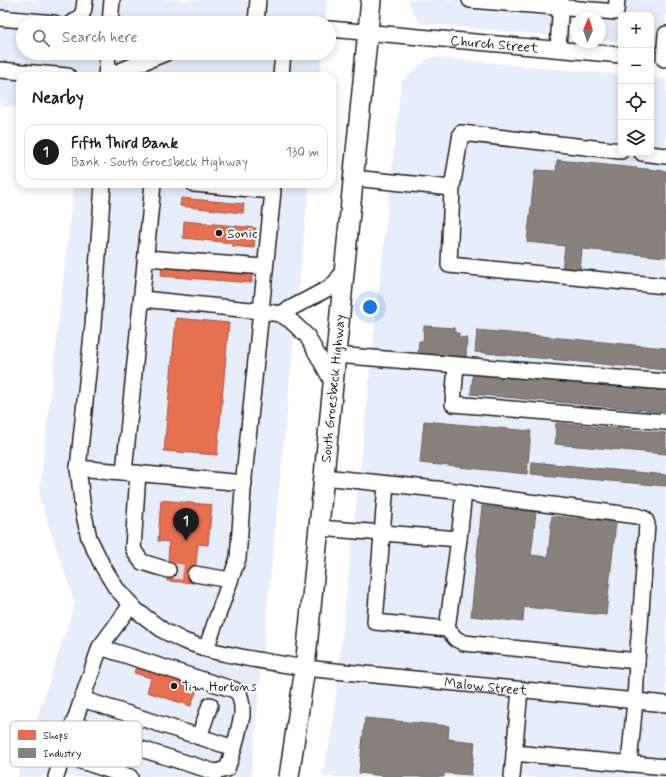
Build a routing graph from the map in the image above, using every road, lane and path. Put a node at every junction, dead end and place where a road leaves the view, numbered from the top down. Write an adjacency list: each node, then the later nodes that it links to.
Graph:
1 (85, 0): 8 (street)
2 (112, 0): 9 (street)
3 (258, 0): 10 (street)
4 (371, 0): 14 (main road, South Groesbeck Highway)
5 (470, 0): 7 (street)
6 (617, 0): 7 (street)
7 (561, 4): 16 (street)
8 (81, 16)
9 (111, 16)
10 (258, 16)
11 (0, 18): 12 (street)
12 (16, 19)
13 (336, 30): 14 (street, Church Street)
14 (368, 33): 16 (street, Church Street); 30 (main road, South Groesbeck Highway)
15 (666, 34): 18 (street)
16 (558, 50): 17 (street, Church Street)
17 (618, 55)
18 (660, 59)
19 (107, 60): 24 (street)
20 (148, 60): 25 (street)
21 (282, 60): 26 (street)
22 (0, 70): 23 (street)
23 (23, 72)
24 (106, 72)
25 (116, 72)
26 (281, 72)
27 (618, 151): 34 (street)
28 (654, 154): 29 (street)
29 (666, 156)
30 (354, 178): 34 (street); 37 (main road, South Groesbeck Highway)
31 (103, 188): 47 (street, Malow Street)
32 (153, 188): 35 (street)
33 (274, 188): 36 (street)
34 (452, 188): 38 (street)
35 (146, 258): 36 (street); 39 (street)
36 (266, 267): 40 (street)
37 (344, 270): 41 (street); 42 (main road, South Groesbeck Highway)
38 (666, 286)
39 (142, 299): 40 (street); 48 (street)
40 (261, 311): 41 (street); 50 (street)
41 (280, 314): 45 (street)
42 (336, 355): 43 (street); 45 (main road, South Groesbeck Highway)
43 (456, 365): 44 (street); 46 (street)
44 (666, 382)
45 (333, 383): 49 (main road, South Groesbeck Highway)
46 (666, 422)
47 (78, 468): 48 (street); 59 (street, Malow Street)
48 (131, 472): 50 (street); 56 (street)
49 (324, 477): 51 (street); 53 (main road, South Groesbeck Highway)
50 (244, 483): 58 (street)
51 (386, 484): 52 (street); 54 (street)
52 (464, 492): 55 (street); 63 (street)
53 (319, 528): 54 (street); 64 (main road, South Groesbeck Highway)
54 (382, 533): 55 (street); 60 (street)
55 (459, 539): 60 (street)
56 (168, 570)
57 (195, 574): 58 (street)
58 (230, 580): 62 (street)
59 (131, 605): 61 (street); 62 (street, Malow Street)
60 (447, 629): 63 (street)
61 (100, 647): 66 (street); 72 (street)
62 (206, 649): 64 (street, Malow Street)
63 (637, 661): 67 (street)
64 (305, 668): 65 (street, Malow Street); 81 (main road, South Groesbeck Highway)
65 (520, 690): 67 (street, Malow Street); 74 (street)
66 (82, 700): 70 (street); 71 (street)
67 (635, 701): 68 (street, Malow Street); 75 (street)
68 (666, 704)
69 (210, 705): 71 (street)
70 (74, 721)
71 (199, 737): 72 (street)
72 (234, 748): 73 (street)
73 (142, 749)
74 (514, 753): 75 (street); 82 (street)
75 (629, 764): 78 (street)
76 (59, 767): 79 (street)
77 (100, 767): 80 (street)
78 (666, 767)
79 (56, 777)
80 (130, 777)
81 (289, 777)
82 (512, 777)

